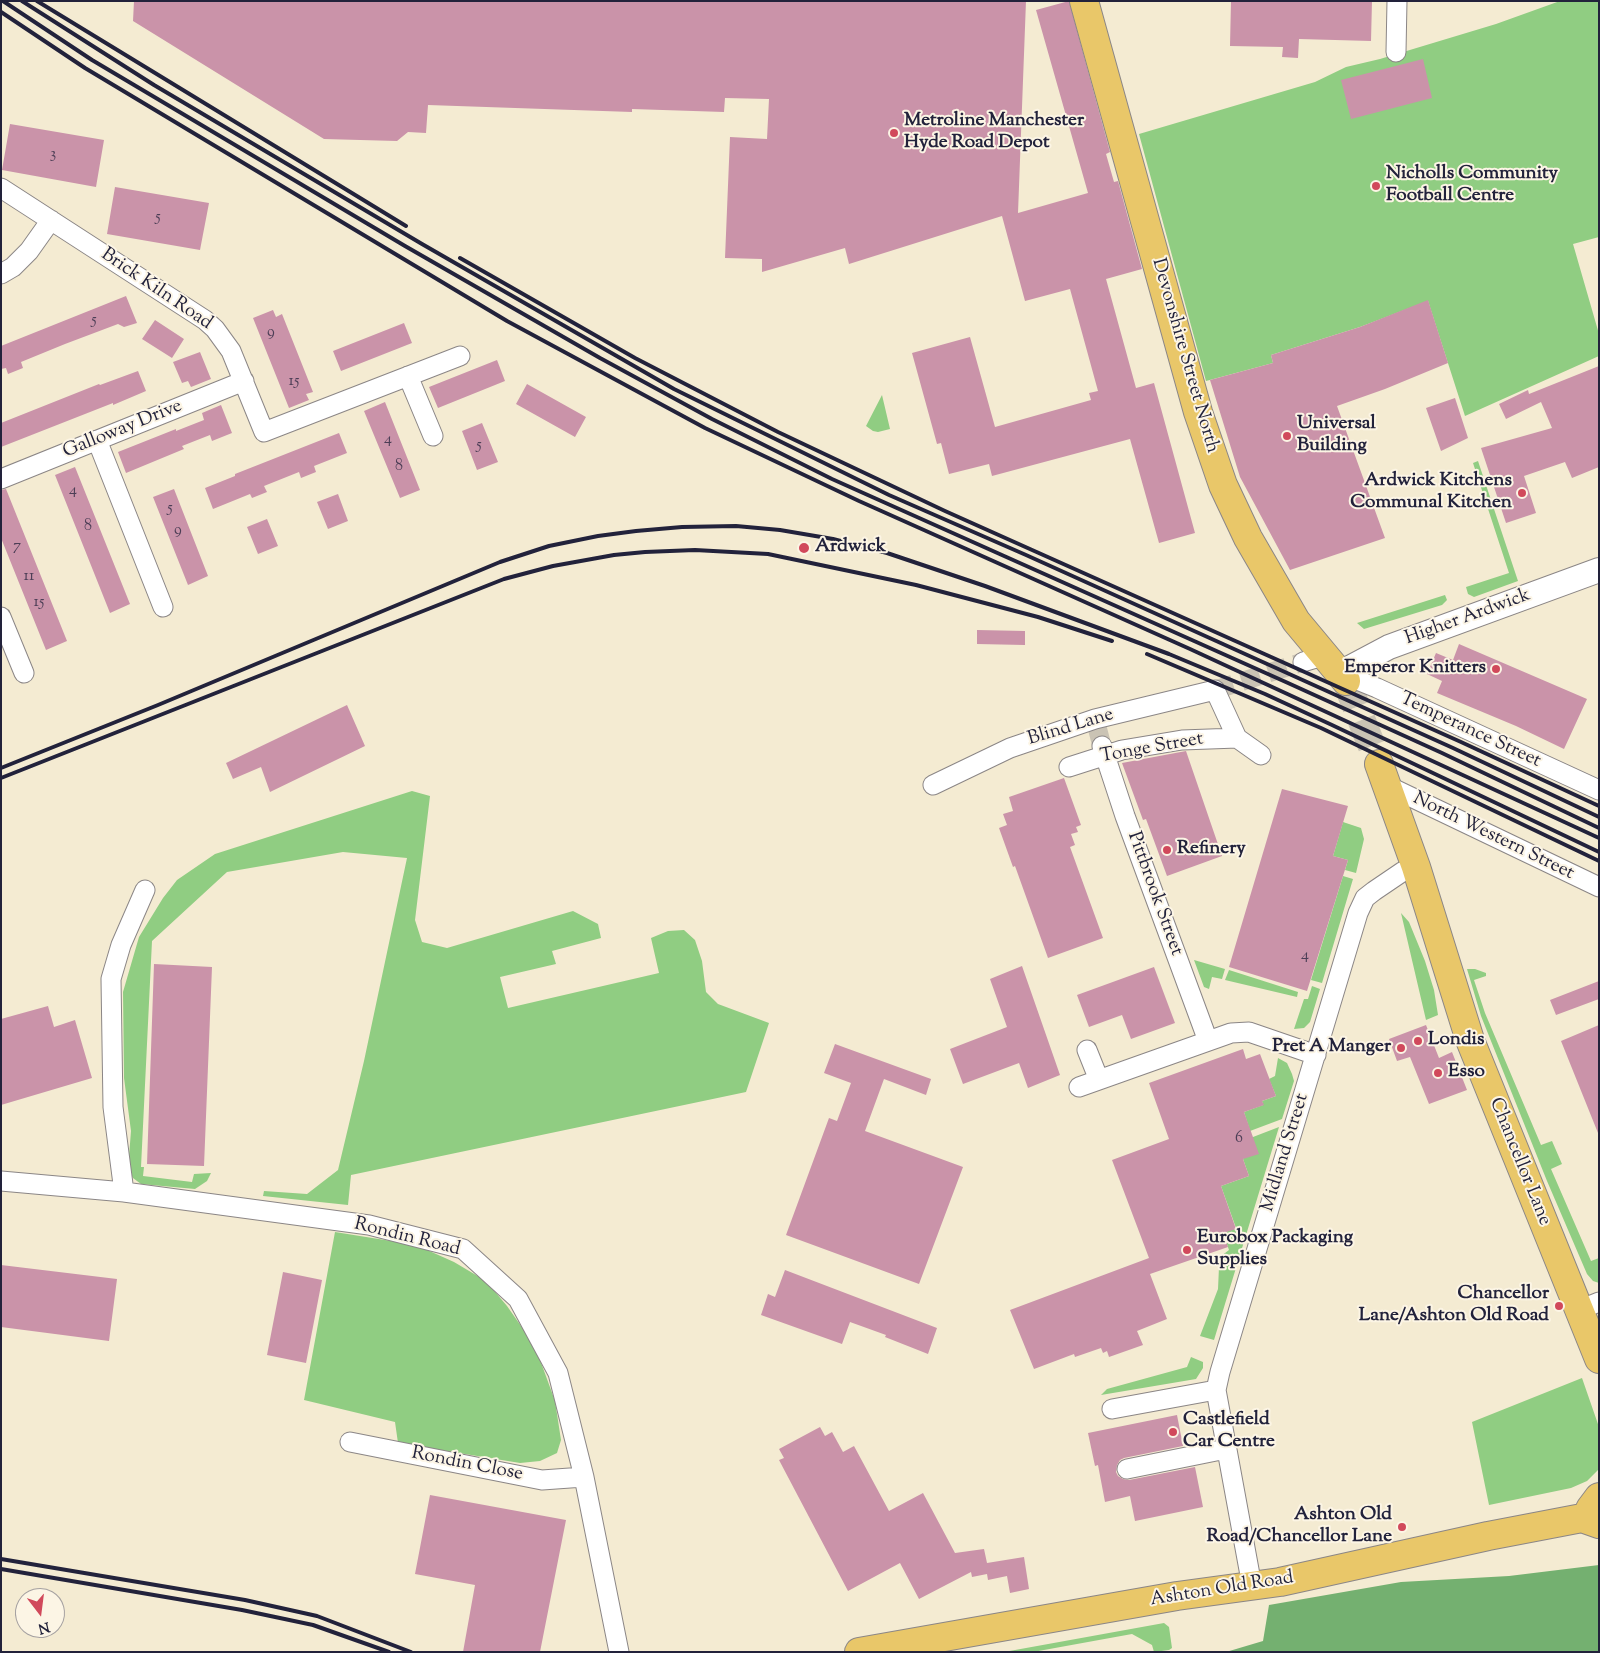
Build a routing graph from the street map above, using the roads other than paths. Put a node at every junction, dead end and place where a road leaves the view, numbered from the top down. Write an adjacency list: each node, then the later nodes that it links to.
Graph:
1 (1084, 1): 17 (highway, Devonshire Street North)
2 (1397, 1): 3 (street)
3 (1396, 52)
4 (1, 188): 5 (street, Brick Kiln Road)
5 (51, 220): 6 (street); 9 (street, Brick Kiln Road)
6 (1, 274)
7 (460, 356): 8 (street, Brick Kiln Road)
8 (408, 376): 9 (street, Brick Kiln Road); 10 (street)
9 (244, 381): 11 (street, Galloway Drive)
10 (433, 436)
11 (97, 440): 12 (street, Galloway Drive); 14 (street)
12 (1, 479)
13 (1599, 570): 17 (street, Higher Ardwick)
14 (163, 607)
15 (1, 617): 16 (street)
16 (24, 673)
17 (1343, 677): 24 (street, Temperance Street)
18 (1237, 738): 19 (street, Tonge Street); 20 (street); 23 (street, Blind Lane)
19 (1103, 751): 21 (street, Tonge Street); 28 (street, Pittbrook Street)
20 (1261, 755)
21 (1069, 767)
22 (1384, 775): 25 (highway, Chancellor Lane); 26 (street, North Western Street)
23 (933, 785)
24 (1599, 790)
25 (1416, 867): 30 (street, Midland Street); 35 (highway, Chancellor Lane)
26 (1599, 887)
27 (145, 890): 34 (street)
28 (1208, 1041): 30 (street); 31 (street)
29 (1087, 1050): 31 (street)
30 (1316, 1055): 37 (street, Midland Street)
31 (1099, 1080): 32 (street)
32 (1079, 1087)
33 (1, 1181): 34 (street, Rondin Road)
34 (124, 1192): 42 (street, Rondin Road)
35 (1589, 1306): 36 (highway, Chancellor Lane)
36 (1599, 1359)
37 (1216, 1390): 38 (street); 40 (street, Midland Street)
38 (1112, 1409)
39 (350, 1442): 42 (street, Rondin Close)
40 (1226, 1448): 41 (street); 44 (street, Midland Street)
41 (1127, 1469)
42 (584, 1478): 45 (street, Rondin Road)
43 (1594, 1511): 44 (highway, Ashton Old Road)
44 (1252, 1586): 46 (highway, Ashton Old Road)
45 (619, 1652)
46 (859, 1652)

